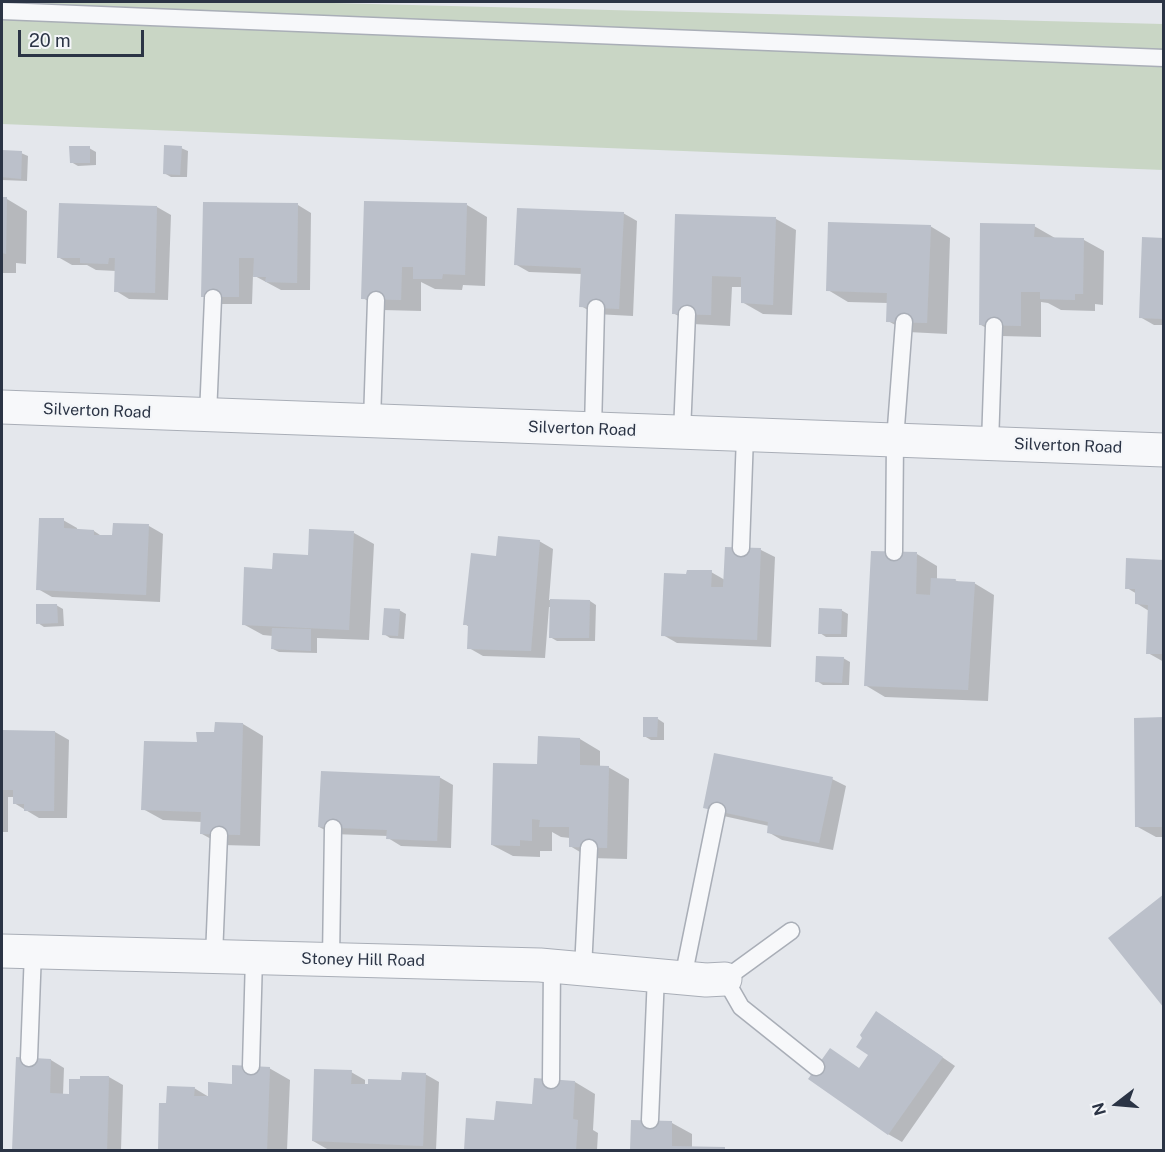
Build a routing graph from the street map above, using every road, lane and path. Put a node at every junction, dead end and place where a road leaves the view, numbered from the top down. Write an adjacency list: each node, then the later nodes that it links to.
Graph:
1 (2, 11): 2 (lane)
2 (1164, 58)
3 (213, 297): 10 (lane)
4 (376, 300): 11 (lane)
5 (596, 308): 12 (lane)
6 (687, 314): 13 (lane)
7 (904, 322): 15 (lane)
8 (994, 326): 16 (lane)
9 (2, 407): 10 (street, Silverton Road)
10 (208, 415): 11 (street, Silverton Road)
11 (372, 421): 12 (street, Silverton Road)
12 (593, 429): 13 (street, Silverton Road)
13 (682, 432): 14 (street, Silverton Road)
14 (745, 435): 15 (street, Silverton Road); 18 (lane)
15 (895, 440): 16 (street, Silverton Road); 19 (lane)
16 (990, 444): 17 (street, Silverton Road)
17 (1164, 450)
18 (741, 548)
19 (894, 552)
20 (717, 811): 30 (lane)
21 (333, 828): 28 (lane)
22 (219, 835): 26 (lane)
23 (589, 848): 29 (lane)
24 (791, 931): 31 (lane)
25 (17, 951): 26 (street, Stoney Hill Road); 32 (lane)
26 (214, 956): 27 (street, Stoney Hill Road)
27 (254, 957): 28 (street, Stoney Hill Road); 33 (lane)
28 (331, 959): 29 (street, Stoney Hill Road)
29 (568, 967): 30 (street, Stoney Hill Road); 35 (lane)
30 (670, 976): 31 (street, Stoney Hill Road); 36 (lane)
31 (725, 979): 34 (lane)
32 (29, 1058)
33 (251, 1066)
34 (816, 1067)
35 (551, 1080)
36 (650, 1120)

